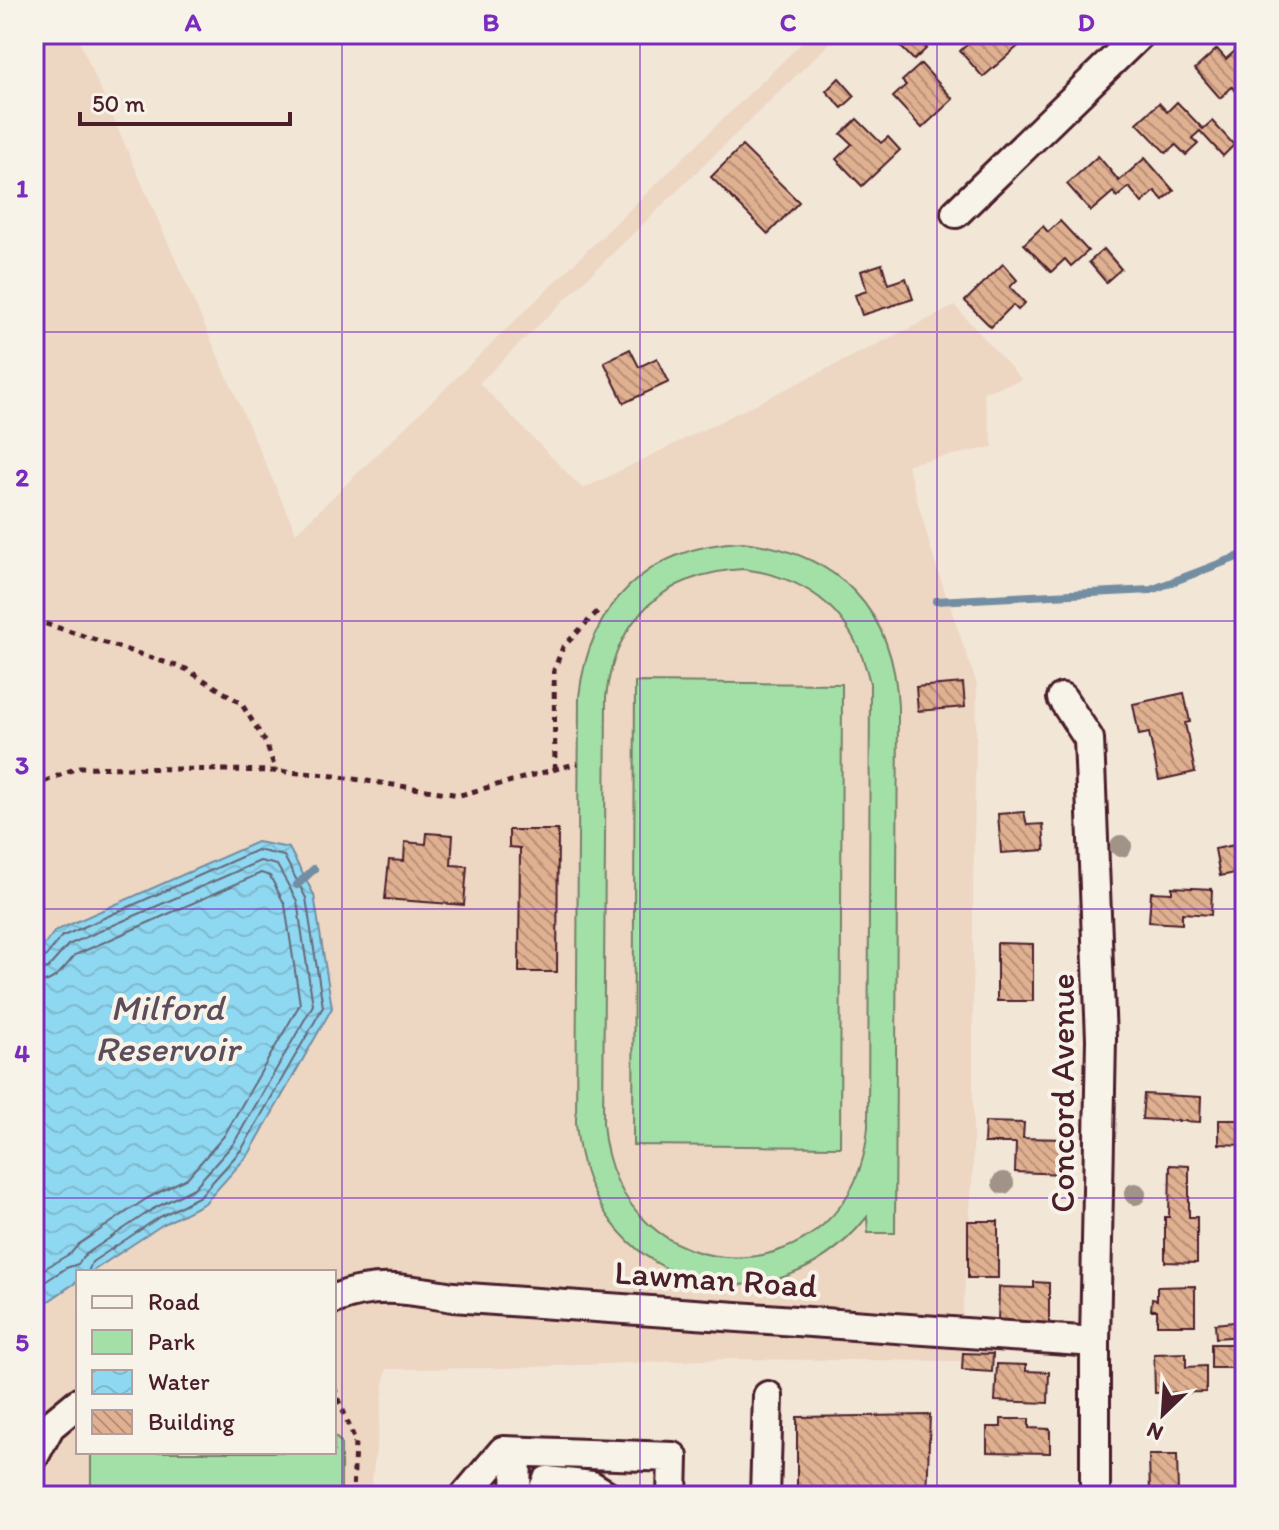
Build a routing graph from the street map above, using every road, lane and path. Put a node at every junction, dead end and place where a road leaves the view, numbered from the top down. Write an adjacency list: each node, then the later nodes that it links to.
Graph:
1 (1140, 34): 2 (street)
2 (956, 213)
3 (598, 611): 7 (path)
4 (34, 620): 8 (path)
5 (1062, 698): 11 (street, Concord Avenue)
6 (578, 763): 7 (path)
7 (555, 770): 8 (path)
8 (276, 771): 9 (path)
9 (34, 786)
10 (336, 1298): 11 (street, Lawman Road)
11 (1095, 1342): 24 (street, Concord Avenue)
12 (336, 1392): 17 (path)
13 (768, 1396): 23 (street)
14 (76, 1405): 16 (street)
15 (517, 1452): 18 (street); 19 (street); 22 (street)
16 (34, 1456)
17 (353, 1496)
18 (465, 1496)
19 (516, 1496)
20 (541, 1496): 21 (street)
21 (608, 1496)
22 (672, 1496)
23 (765, 1496)
24 (1095, 1496)

